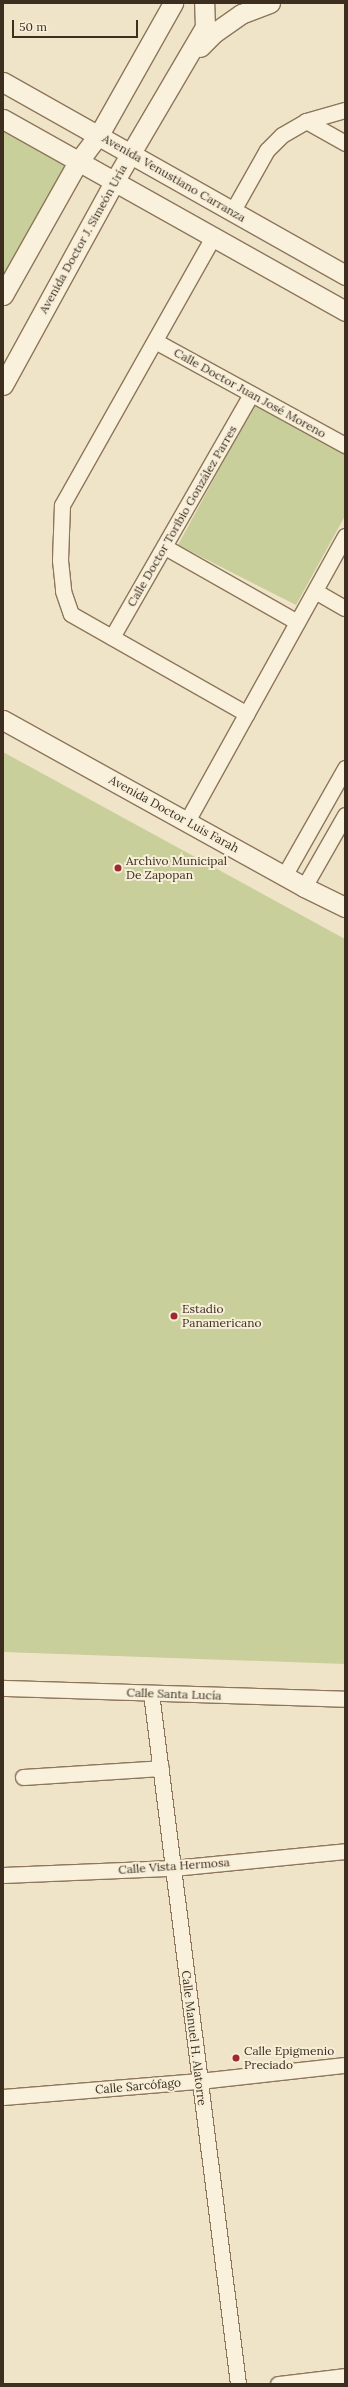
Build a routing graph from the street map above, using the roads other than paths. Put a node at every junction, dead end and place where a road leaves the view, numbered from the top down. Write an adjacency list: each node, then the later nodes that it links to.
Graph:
1 (173, 3): 10 (street)
2 (204, 3): 5 (street, Avenida Doctor J. Simeón Uría)
3 (268, 3): 4 (street, Avenida Doctor J. Simeón Uría)
4 (241, 9): 5 (street, Avenida Doctor J. Simeón Uría)
5 (178, 75): 12 (street, Avenida Doctor J. Simeón Uría)
6 (3, 82): 10 (street, Avenida Venustiano Carranza)
7 (345, 110): 9 (street)
8 (3, 119): 13 (street)
9 (306, 121): 11 (street); 15 (street)
10 (98, 135): 12 (street, Avenida Venustiano Carranza); 13 (street)
11 (345, 143)
12 (130, 154): 14 (street, Avenida Doctor J. Simeón Uría); 15 (street, Avenida Venustiano Carranza)
13 (78, 162): 14 (street); 18 (street)
14 (114, 182): 16 (street); 21 (street, Avenida Doctor J. Simeón Uría)
15 (232, 212): 17 (street, Avenida Venustiano Carranza)
16 (213, 237): 19 (street); 20 (street)
17 (345, 275)
18 (3, 295)
19 (345, 311)
20 (156, 341): 22 (street, Calle Doctor Juan José Moreno); 29 (street)
21 (3, 385)
22 (251, 394): 23 (street, Calle Doctor Juan José Moreno); 25 (street, Calle Doctor Toribio González Parres)
23 (345, 445)
24 (345, 536): 26 (street)
25 (165, 547): 28 (street); 29 (street, Calle Doctor Toribio González Parres)
26 (315, 591): 27 (street); 28 (street)
27 (345, 608)
28 (298, 622): 30 (street)
29 (112, 637): 30 (street)
30 (247, 714): 34 (street)
31 (3, 720): 34 (street, Avenida Doctor Luis Farah)
32 (345, 768): 35 (street)
33 (345, 815): 36 (street)
34 (187, 821): 35 (street, Avenida Doctor Luis Farah)
35 (284, 876): 36 (street, Avenida Doctor Luis Farah)
36 (304, 887): 37 (street, Avenida Doctor Luis Farah)
37 (345, 907)
38 (3, 1688): 39 (street, Calle Santa Lucía)
39 (151, 1693): 40 (street, Calle Santa Lucía); 41 (street, Calle Manuel H. Alatorre)
40 (345, 1700)
41 (160, 1768): 42 (street); 44 (street, Calle Manuel H. Alatorre)
42 (23, 1777)
43 (345, 1851): 44 (street, Calle Vista Hermosa)
44 (173, 1868): 45 (street, Calle Vista Hermosa); 47 (street, Calle Manuel H. Alatorre)
45 (3, 1876)
46 (345, 2065): 47 (street, Calle Sarcófago)
47 (200, 2081): 48 (street, Calle Sarcófago); 50 (street, Calle Manuel H. Alatorre)
48 (3, 2097)
49 (345, 2376): 51 (street)
50 (238, 2384)
51 (278, 2384)

